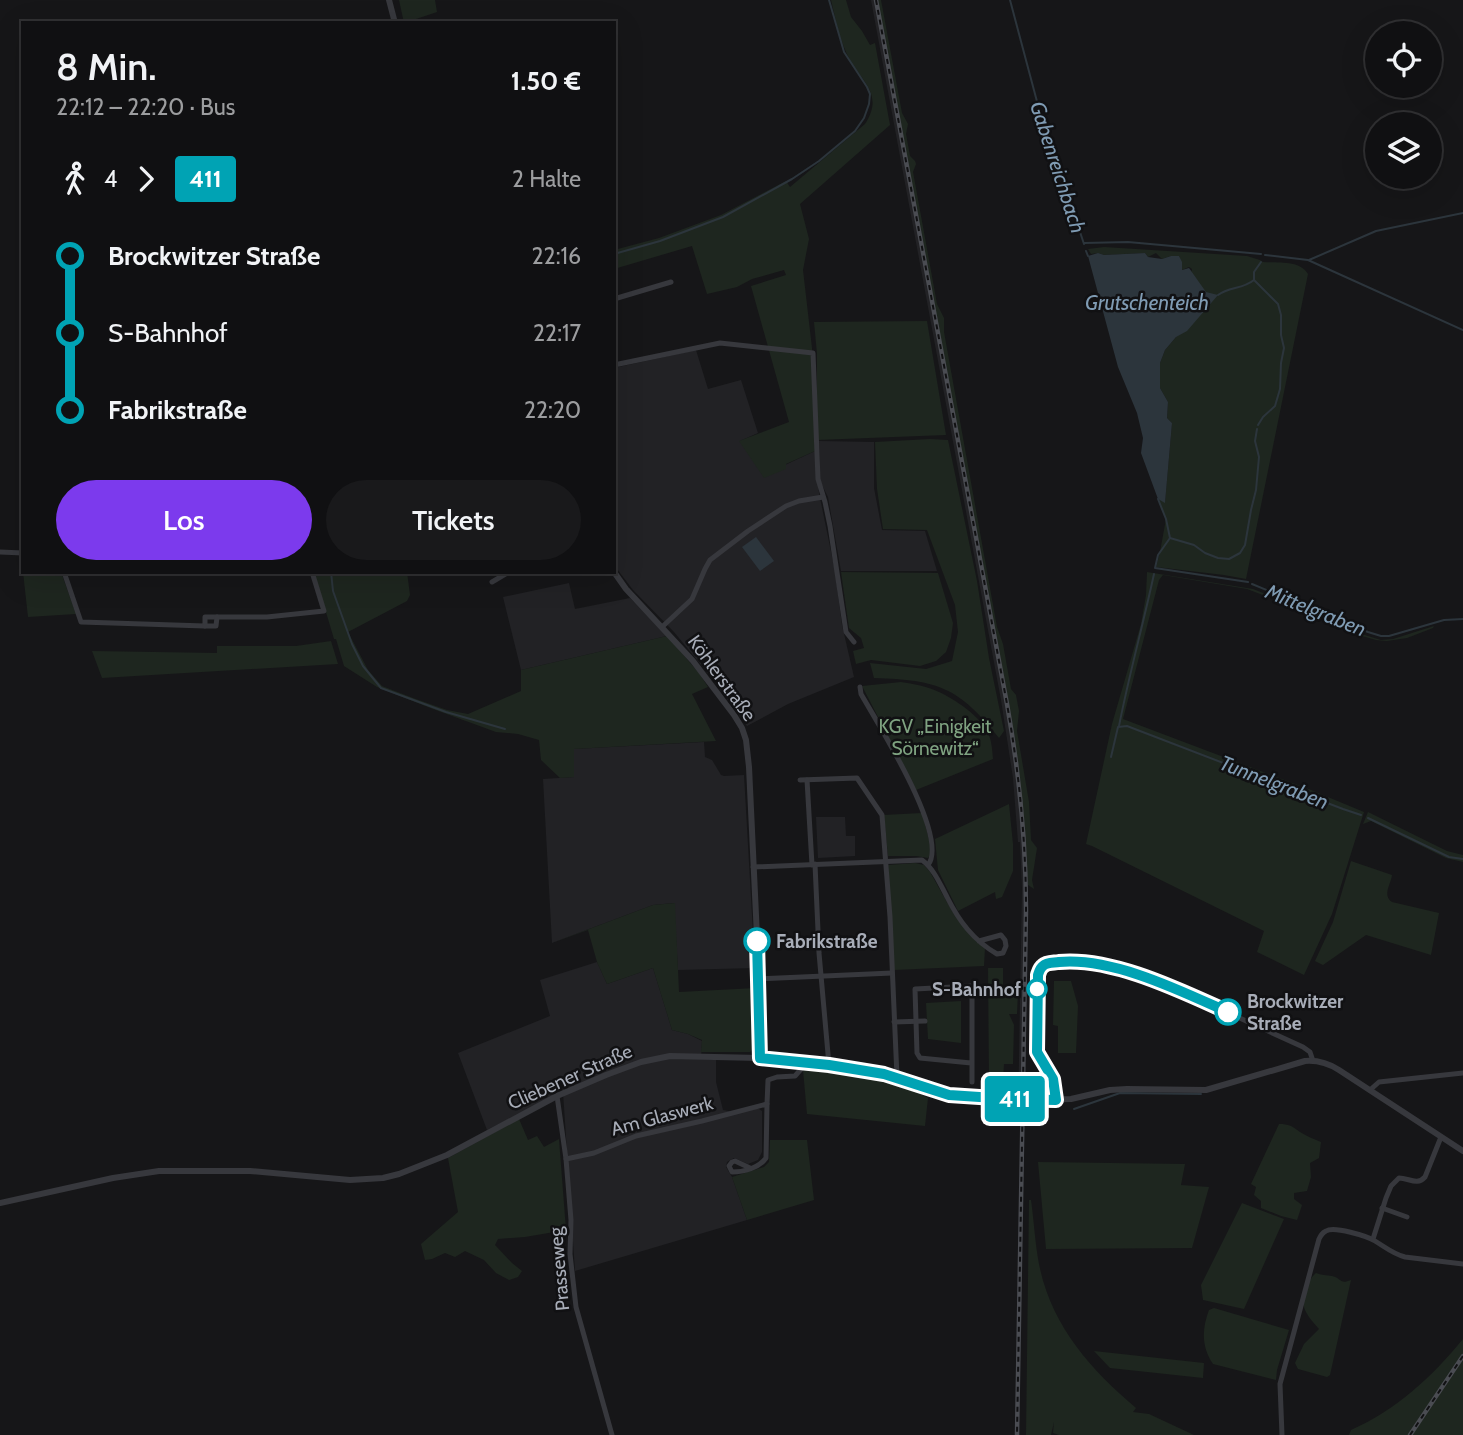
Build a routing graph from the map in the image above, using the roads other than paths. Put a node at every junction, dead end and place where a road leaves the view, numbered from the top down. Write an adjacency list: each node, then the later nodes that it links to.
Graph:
1 (389, 0): 2 (street)
2 (394, 21)
3 (671, 282): 4 (street)
4 (616, 298)
5 (616, 365): 6 (street)
6 (823, 497): 14 (street); 15 (street)
7 (0, 552): 8 (street)
8 (21, 553)
9 (65, 574): 10 (street)
10 (313, 574)
11 (506, 574): 13 (street)
12 (615, 574): 14 (street, Köhlerstraße)
13 (492, 582)
14 (662, 627): 22 (street, Köhlerstraße)
15 (854, 642)
16 (860, 687): 21 (street)
17 (800, 780): 18 (street)
18 (807, 780): 19 (street); 20 (street)
19 (886, 861): 20 (street); 21 (street); 24 (street)
20 (813, 864): 22 (street); 25 (street)
21 (928, 865): 23 (street)
22 (753, 867): 26 (street)
23 (979, 941): 23 (street)
24 (892, 972): 25 (street); 29 (street)
25 (821, 976): 26 (street); 36 (street)
26 (759, 979): 32 (street)
27 (915, 1021): 28 (street); 29 (street); 31 (street); 35 (street)
28 (925, 1021)
29 (894, 1022): 38 (street)
30 (963, 1023): 31 (street)
31 (973, 1023): 35 (street)
32 (760, 1058): 34 (street, Cliebener Straße); 41 (street, Cliebener Straße)
33 (1313, 1061): 40 (street); 42 (street, Cliebener Straße); 42 (street)
34 (803, 1062): 36 (street, Cliebener Straße); 43 (street)
35 (971, 1063): 39 (street)
36 (829, 1065): 38 (street, Cliebener Straße)
37 (1463, 1073): 40 (street)
38 (897, 1077): 42 (street, Cliebener Straße, bridge)
39 (972, 1082)
40 (1370, 1090): 44 (street)
41 (557, 1096): 46 (street, Prasseweg); 48 (street, Cliebener Straße)
42 (1056, 1100)
43 (767, 1104): 46 (street, Am Glaswerk); 47 (street)
44 (1441, 1137): 45 (street); 49 (street)
45 (1463, 1152)
46 (566, 1159): 53 (street, Prasseweg)
47 (750, 1168)
48 (0, 1203)
49 (1382, 1208): 50 (street); 51 (street)
50 (1407, 1217)
51 (1373, 1239): 52 (street); 54 (street)
52 (1463, 1264)
53 (612, 1435)
54 (1282, 1435)

